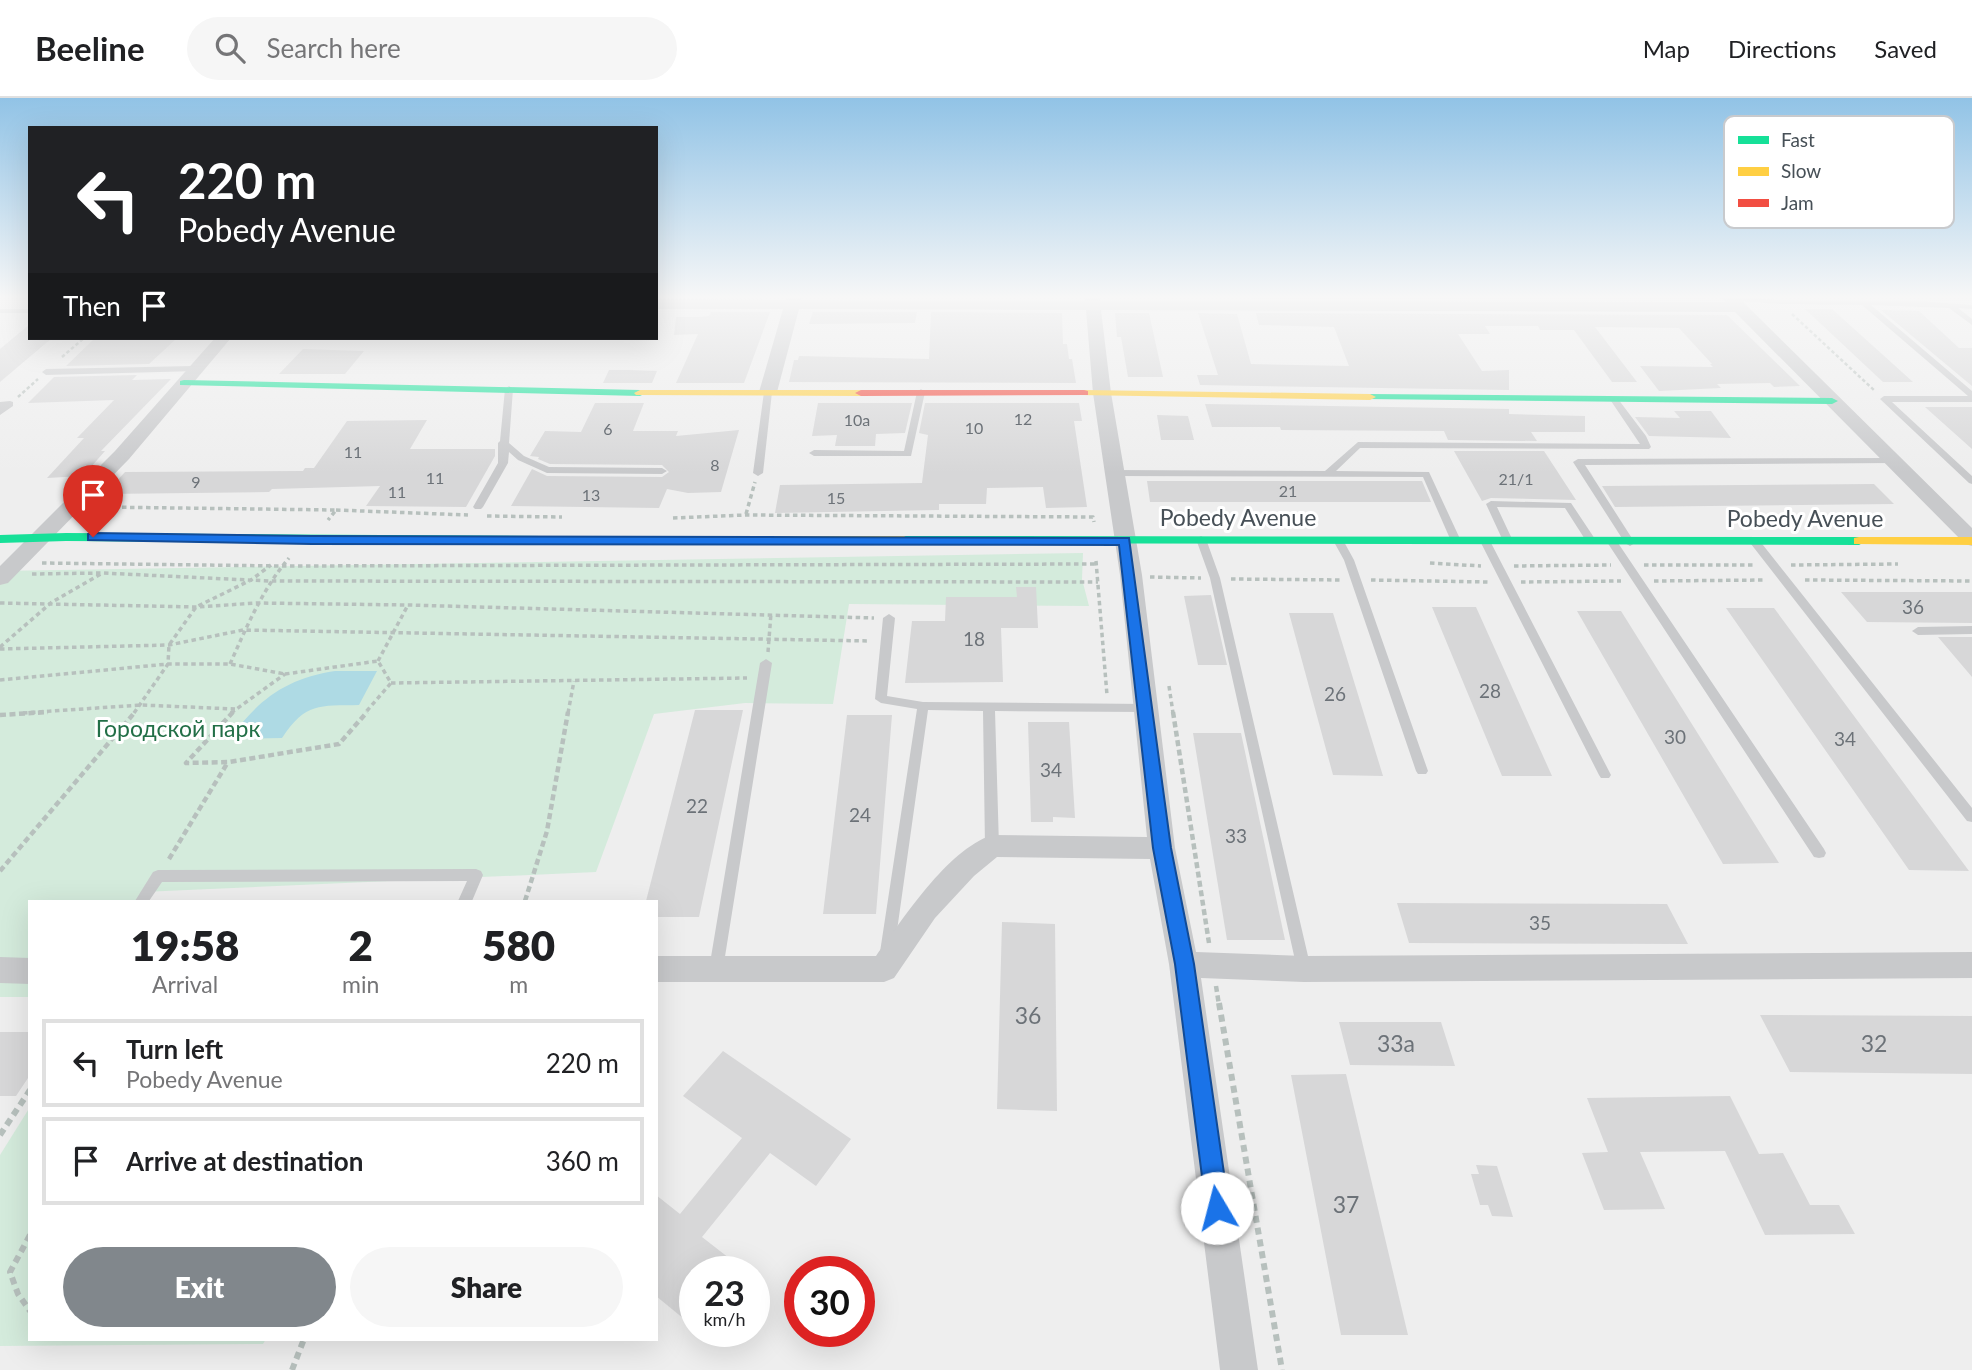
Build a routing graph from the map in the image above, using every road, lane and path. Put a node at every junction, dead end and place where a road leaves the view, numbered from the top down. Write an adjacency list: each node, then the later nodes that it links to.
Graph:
1 (209, 354): 8 (street)
2 (779, 354): 10 (street)
3 (1098, 354): 12 (street)
4 (1785, 354): 16 (street)
5 (1836, 354): 14 (path)
6 (1923, 354): 13 (lane)
7 (46, 372): 8 (lane)
8 (190, 376): 9 (street); 48 (street)
9 (509, 389): 10 (street); 19 (lane)
10 (768, 392): 11 (street); 23 (lane)
11 (921, 392): 12 (street); 20 (lane)
12 (1102, 393): 15 (street); 24 (street)
13 (1972, 397): 14 (lane)
14 (1884, 399): 26 (lane)
15 (1615, 401): 16 (street); 25 (lane)
16 (1832, 401): 21 (street)
17 (0, 405): 18 (lane)
18 (0, 412)
19 (503, 443): 22 (lane); 27 (lane)
20 (814, 453)
21 (1894, 461): 38 (street); 47 (lane)
22 (662, 471)
23 (758, 473): 30 (path)
24 (1113, 473): 25 (lane); 39 (street)
25 (1328, 473): 41 (lane)
26 (1972, 481)
27 (478, 507)
28 (336, 510): 29 (path); 31 (path); 37 (path)
29 (90, 512)
30 (746, 514): 32 (path); 33 (path); 35 (path)
31 (568, 517)
32 (663, 518)
33 (1095, 531)
34 (0, 539): 48 (street, Pobedy Avenue)
35 (741, 539): 37 (street, Pobedy Avenue); 39 (street, Pobedy Avenue)
36 (1201, 539): 39 (street, Pobedy Avenue); 40 (street, Pobedy Avenue); 61 (lane)
37 (312, 540): 48 (street, Pobedy Avenue)
38 (1972, 540): 46 (street, Pobedy Avenue)
39 (1125, 541): 59 (street)
40 (1339, 541): 41 (street, Pobedy Avenue); 64 (lane)
41 (1457, 541): 42 (street, Pobedy Avenue)
42 (1485, 541): 43 (street, Pobedy Avenue); 57 (lane)
43 (1508, 541): 44 (street, Pobedy Avenue); 44 (lane)
44 (1592, 542): 45 (street, Pobedy Avenue)
45 (1612, 542): 47 (street, Pobedy Avenue); 54 (lane)
46 (1755, 542): 47 (street, Pobedy Avenue); 55 (lane)
47 (1630, 543)
48 (42, 548): 53 (path); 60 (street)
49 (1096, 553): 51 (path)
50 (1417, 563): 57 (path)
51 (1096, 564): 56 (path); 68 (path)
52 (1905, 564): 55 (path)
53 (272, 565): 56 (path); 56 (path); 62 (path)
54 (1628, 565): 55 (path); 57 (path); 66 (lane)
55 (1772, 565): 65 (lane)
56 (284, 566): 63 (path)
57 (1499, 566): 69 (lane)
58 (102, 573): 60 (path); 62 (path); 71 (path)
59 (1144, 573): 61 (path); 70 (path); 100 (street)
60 (2, 576)
61 (1215, 578): 64 (path); 119 (lane)
62 (251, 580): 63 (path); 75 (path)
63 (270, 580): 68 (path); 73 (path)
64 (1354, 580): 69 (path); 104 (lane)
65 (1784, 580): 66 (path); 67 (path); 106 (lane)
66 (1639, 581): 69 (path); 109 (lane)
67 (1972, 581)
68 (1098, 582): 99 (path)
69 (1507, 582): 105 (lane)
70 (1154, 590)
71 (52, 602): 72 (path); 75 (path); 85 (path)
72 (0, 603)
73 (257, 603): 74 (path); 75 (path); 78 (path)
74 (408, 605): 76 (path); 81 (path)
75 (196, 607): 84 (path)
76 (771, 613): 77 (path); 82 (path)
77 (889, 618): 83 (lane)
78 (243, 630): 81 (path); 84 (path); 89 (path)
79 (1972, 630): 80 (lane)
80 (1918, 631)
81 (391, 634): 82 (path); 86 (path)
82 (770, 641): 83 (path); 87 (path)
83 (885, 641): 97 (lane)
84 (169, 645): 85 (path); 88 (path)
85 (0, 648)
86 (378, 661): 90 (path); 94 (path)
87 (766, 663): 91 (lane)
88 (168, 664): 89 (path); 92 (path); 96 (path)
89 (230, 664): 90 (path)
90 (285, 674): 101 (path)
91 (765, 678): 93 (path); 121 (lane)
92 (0, 680)
93 (574, 681): 94 (path); 114 (path)
94 (391, 683): 103 (path)
95 (1169, 684): 115 (path)
96 (141, 705): 101 (path); 102 (path); 110 (path)
97 (923, 706): 98 (lane); 118 (lane)
98 (989, 706): 99 (lane); 107 (lane)
99 (1107, 706): 100 (lane)
100 (1146, 708): 108 (street)
101 (235, 709): 103 (path)
102 (0, 715)
103 (229, 762): 111 (path)
104 (1422, 771)
105 (1605, 775)
106 (1972, 817)
107 (992, 846): 108 (street); 118 (street)
108 (1162, 848): 115 (street)
109 (1819, 853)
110 (0, 872)
111 (158, 876): 112 (lane); 113 (lane)
112 (143, 900)
113 (465, 900)
114 (524, 900)
115 (1198, 964): 119 (street); 129 (street); 130 (path)
116 (1972, 965): 119 (street)
117 (658, 969): 121 (street)
118 (884, 969): 121 (street)
119 (1304, 969)
120 (0, 970): 122 (street)
121 (716, 970)
122 (28, 971)
123 (28, 1093): 124 (path)
124 (0, 1135)
125 (28, 1239): 126 (path)
126 (28, 1308)
127 (303, 1341): 128 (path)
128 (292, 1370)
129 (1239, 1370)
130 (1282, 1370)

